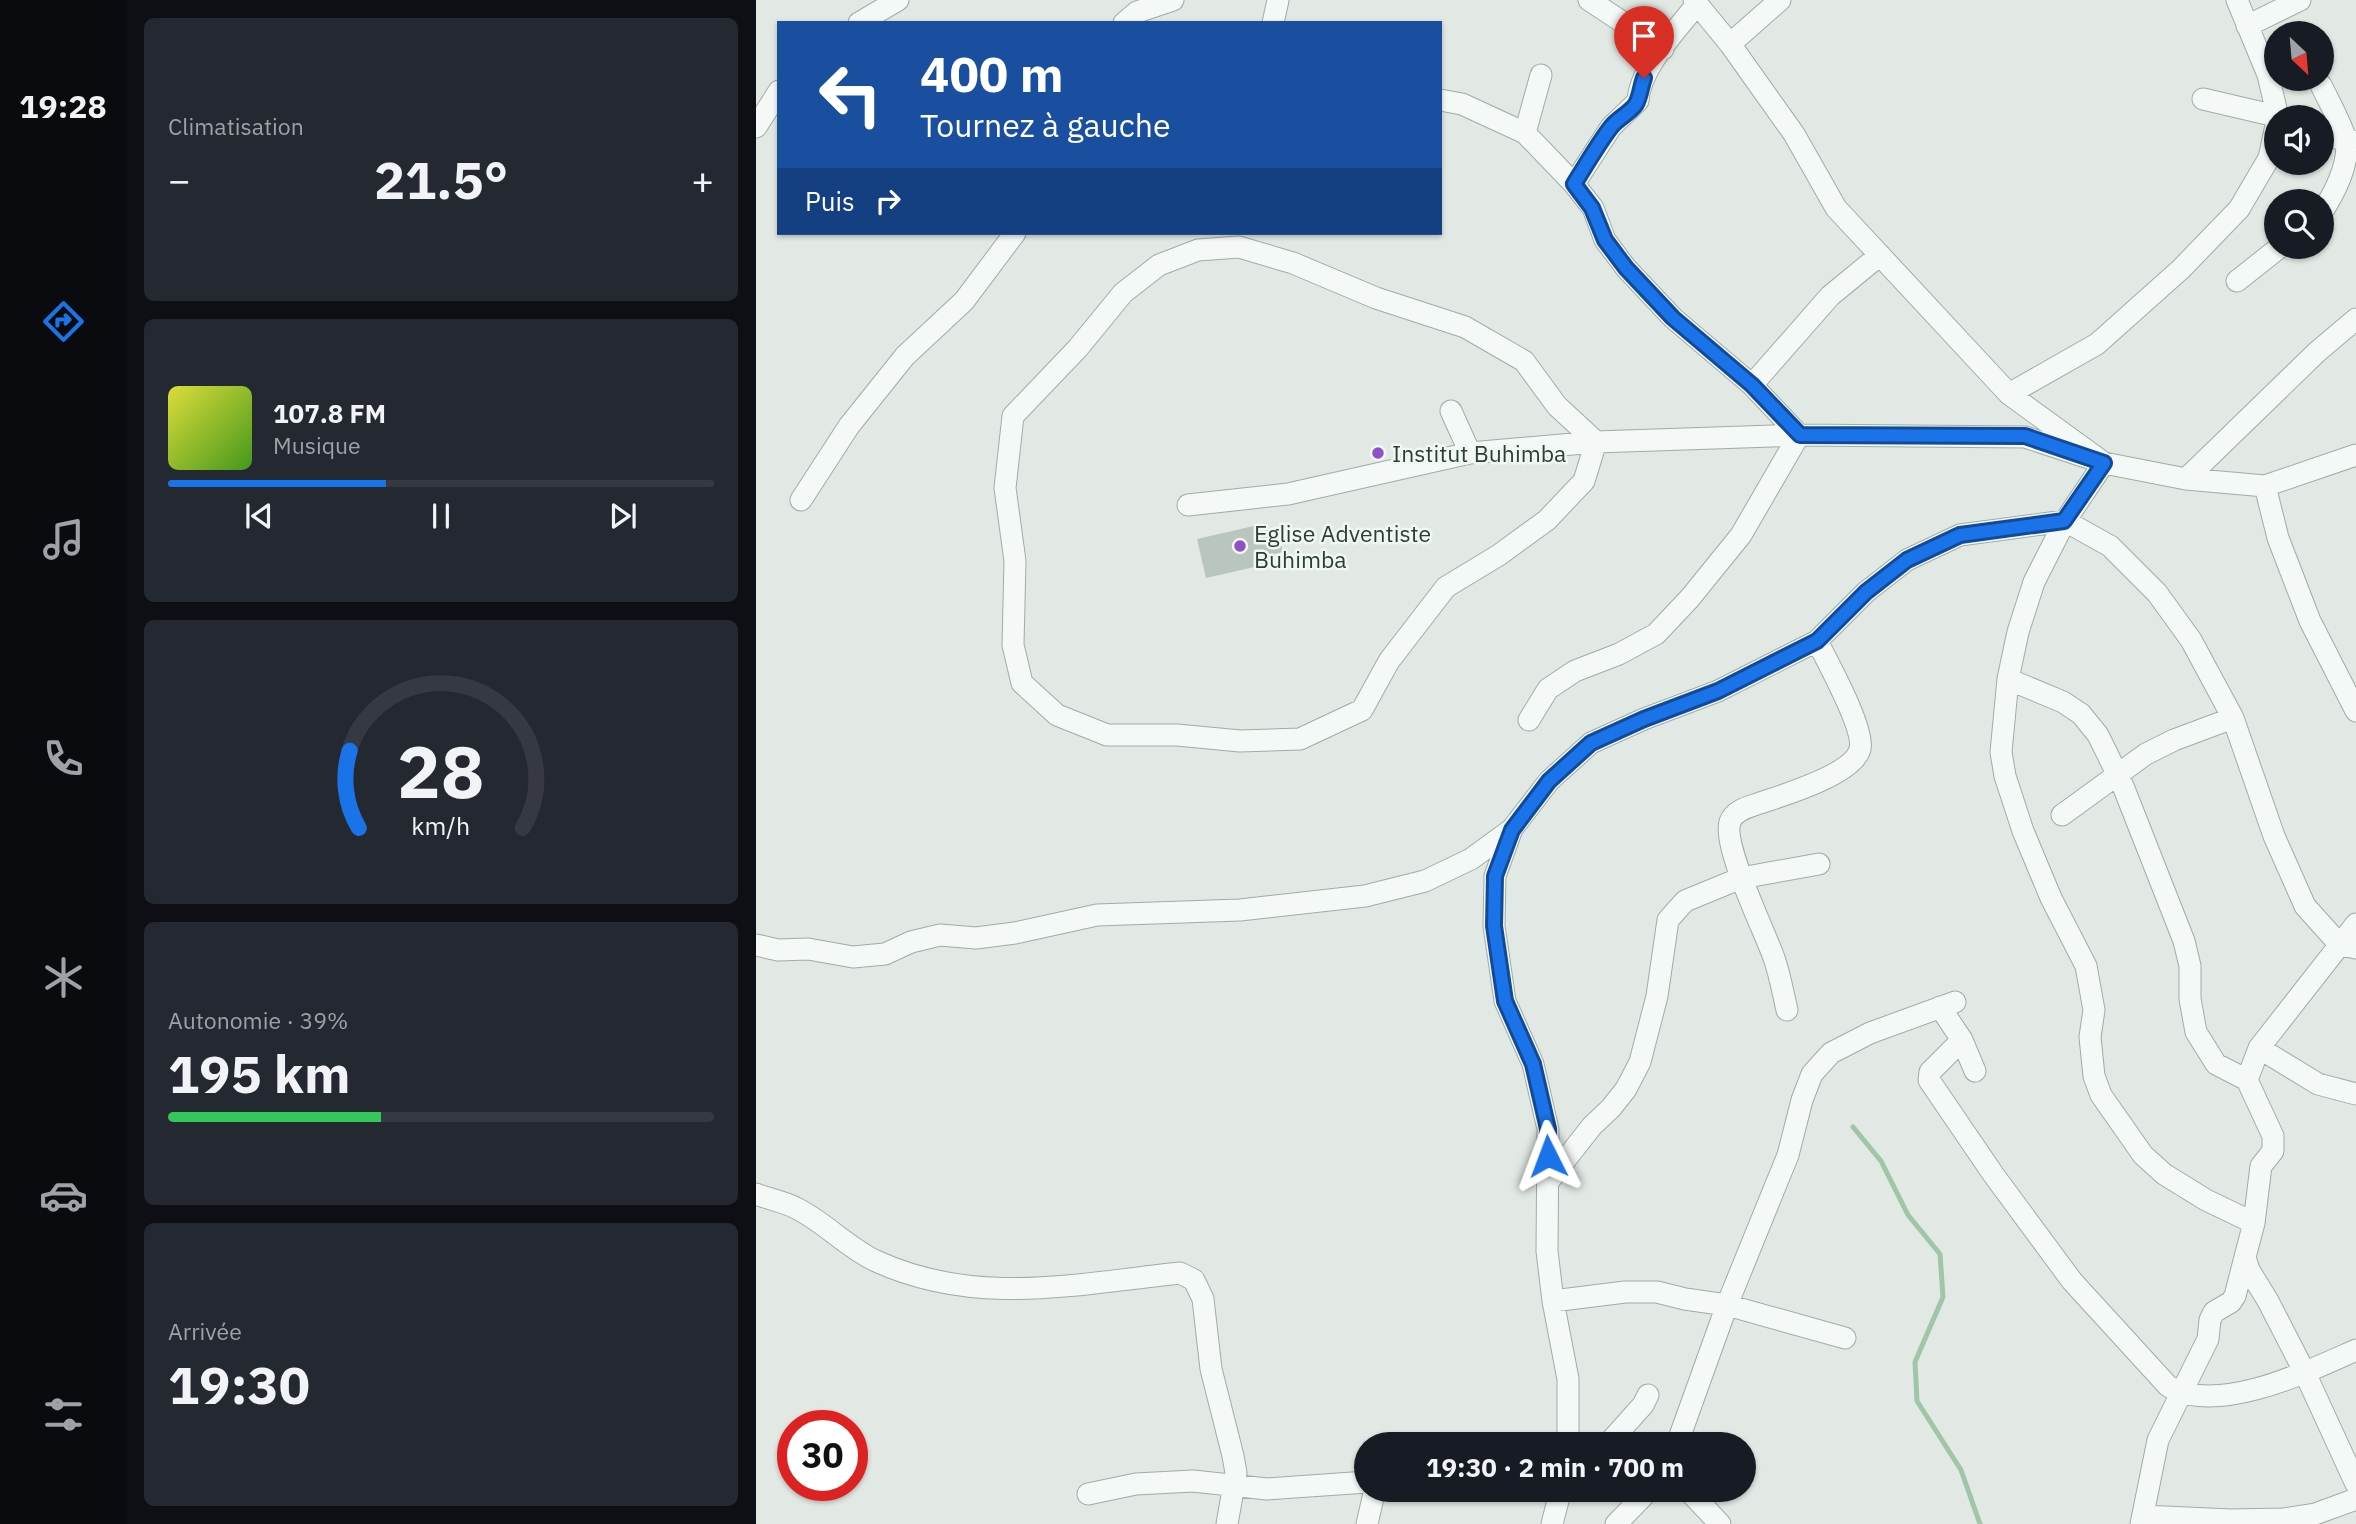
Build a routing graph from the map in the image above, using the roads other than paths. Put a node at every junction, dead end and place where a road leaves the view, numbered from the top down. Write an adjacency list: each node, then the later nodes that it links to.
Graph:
1 (898, 0): 9 (street)
2 (1173, 0): 10 (street)
3 (1278, 0): 11 (street)
4 (1588, 0): 14 (street)
5 (1780, 0): 13 (street)
6 (2237, 0): 12 (street)
7 (2300, 0): 12 (street)
8 (1696, 2): 13 (street); 14 (street)
9 (862, 21)
10 (1126, 21)
11 (1273, 21)
12 (2247, 26): 20 (street)
13 (1730, 44): 31 (street)
14 (1663, 49): 27 (street)
15 (1541, 75): 23 (street)
16 (2324, 91): 25 (street)
17 (777, 94): 22 (street)
18 (2203, 99): 21 (street)
19 (1442, 100): 23 (street)
20 (2275, 105)
21 (2264, 114)
22 (756, 127)
23 (1525, 133): 27 (street)
24 (2334, 136): 25 (street)
25 (2351, 141): 28 (street)
26 (2264, 166): 36 (street)
27 (1574, 184): 35 (street)
28 (2334, 194)
29 (1014, 235): 45 (street)
30 (1254, 242): 39 (street); 39 (street)
31 (1880, 256): 35 (street); 36 (street)
32 (2265, 259): 33 (street)
33 (2237, 281)
34 (2356, 319): 43 (street)
35 (1752, 385): 38 (street)
36 (2009, 394): 42 (street)
37 (1451, 411): 40 (street)
38 (1800, 435): 39 (street); 42 (street); 52 (street)
39 (1596, 442): 40 (street)
40 (1470, 453): 46 (street)
41 (2356, 455): 44 (street)
42 (2104, 463): 43 (street); 47 (street)
43 (2186, 479): 44 (street)
44 (2266, 486): 50 (street)
45 (801, 500)
46 (1188, 505)
47 (2064, 521): 48 (street); 49 (street); 51 (street)
48 (1817, 641): 55 (street); 57 (street)
49 (2008, 679): 53 (street); 69 (street)
50 (2356, 711)
51 (2233, 718): 53 (street); 60 (street)
52 (1529, 720)
53 (2118, 775): 54 (street); 65 (street)
54 (2062, 815)
55 (1512, 830): 59 (street); 67 (street)
56 (1819, 864): 57 (street)
57 (1741, 878): 61 (street); 67 (street)
58 (2356, 924): 60 (street)
59 (756, 945)
60 (2347, 946): 63 (street)
61 (1787, 1010)
62 (1962, 1040): 64 (street); 72 (street); 76 (street)
63 (2259, 1048): 65 (street); 66 (street)
64 (1975, 1071)
65 (2247, 1080): 69 (street)
66 (2356, 1094)
67 (1548, 1182): 71 (street)
68 (756, 1194): 83 (street)
69 (2254, 1223): 70 (street)
70 (2245, 1257): 75 (street); 76 (street)
71 (1553, 1301): 72 (street); 78 (street)
72 (1727, 1305): 73 (street); 80 (street)
73 (1846, 1338)
74 (2356, 1350): 75 (street)
75 (2305, 1373): 76 (street); 82 (street)
76 (2180, 1393): 90 (street)
77 (1648, 1395): 79 (street)
78 (1568, 1432)
79 (1619, 1432)
80 (1682, 1432)
81 (1354, 1483): 83 (street)
82 (2356, 1484)
83 (1235, 1485): 84 (street); 91 (street)
84 (1088, 1494)
85 (2356, 1499): 90 (street)
86 (1372, 1502): 92 (street)
87 (1558, 1502): 93 (street)
88 (1637, 1502): 94 (street)
89 (1700, 1502): 95 (street)
90 (2142, 1520)
91 (1227, 1524)
92 (1367, 1524)
93 (1552, 1524)
94 (1616, 1524)
95 (1720, 1524)

